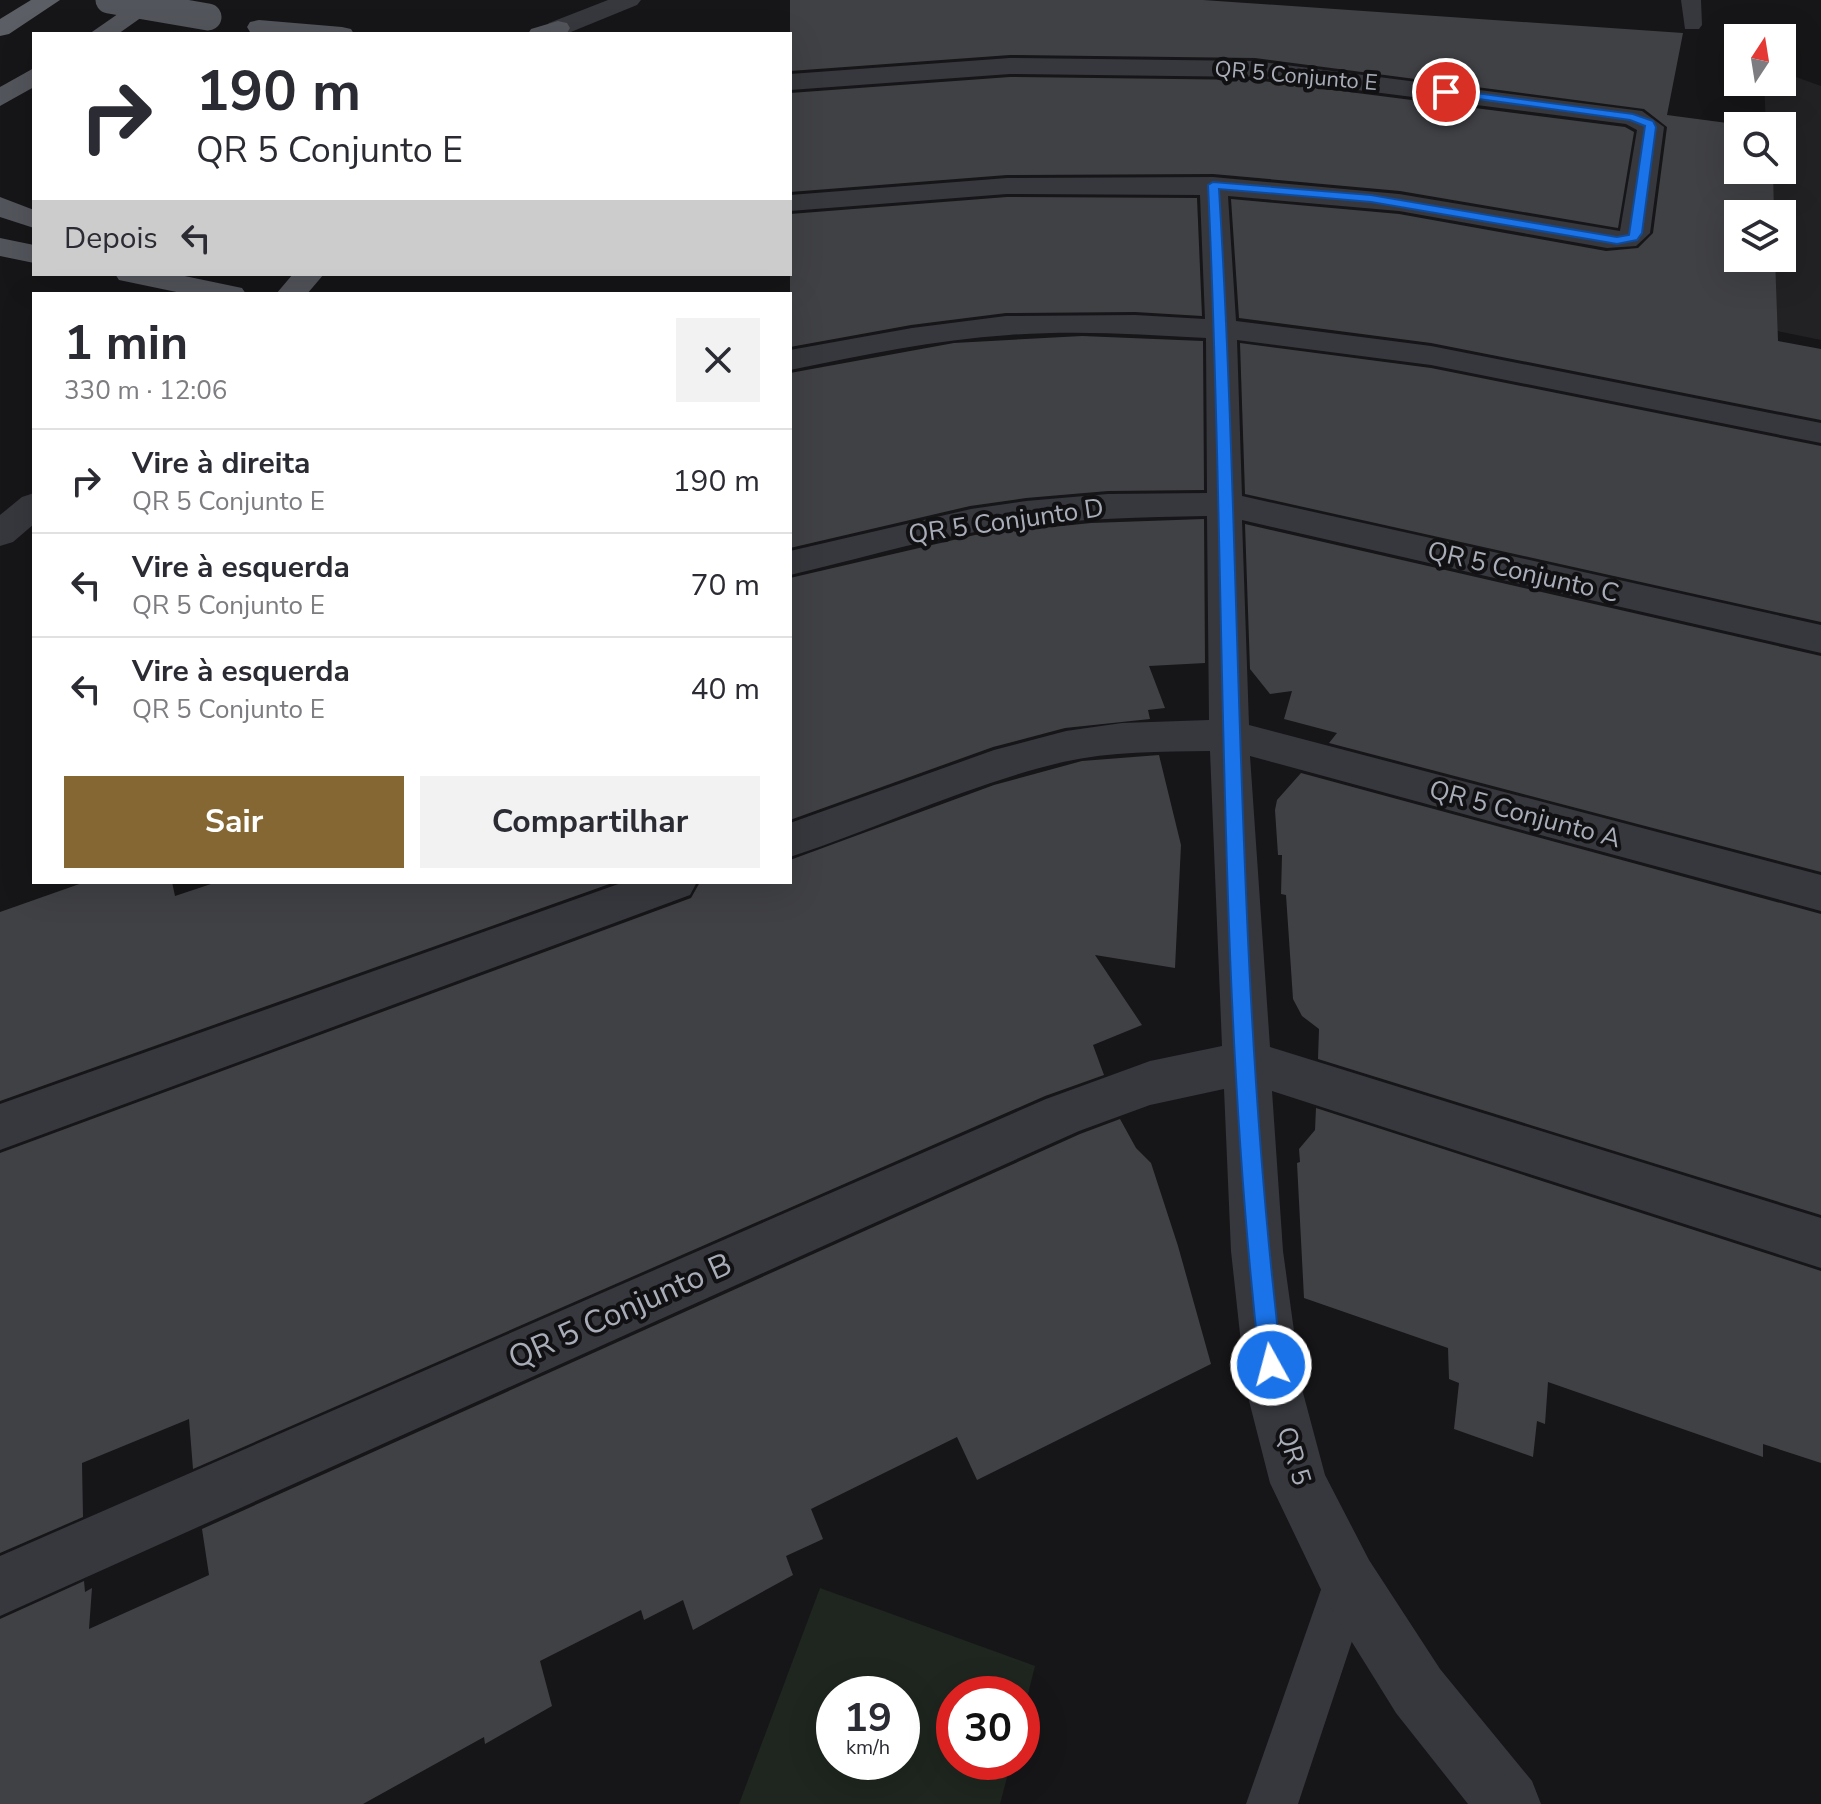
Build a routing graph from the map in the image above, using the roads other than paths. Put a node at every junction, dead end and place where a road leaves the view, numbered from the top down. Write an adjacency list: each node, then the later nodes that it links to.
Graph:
1 (48, 0): 7 (highway)
2 (109, 0): 8 (main road, bridge)
3 (154, 0): 9 (main road)
4 (629, 0): 11 (street)
5 (1691, 0): 6 (lane)
6 (1692, 25)
7 (0, 29)
8 (269, 31): 10 (main road)
9 (104, 32)
10 (293, 32)
11 (549, 32)
12 (32, 77): 14 (main road)
13 (792, 82): 15 (street, QR 5 Conjunto E)
14 (1, 99)
15 (1213, 185): 16 (street, QR 5 Conjunto E); 27 (street, QR 5)
16 (792, 203)
17 (0, 205): 18 (main road)
18 (32, 218)
19 (0, 247): 20 (main road)
20 (32, 254)
21 (140, 276): 24 (main road)
22 (247, 276): 25 (main road)
23 (307, 276): 26 (main road)
24 (218, 292)
25 (230, 292)
26 (293, 292)
27 (1221, 331): 28 (street); 29 (street); 30 (street, QR 5)
28 (792, 360)
29 (1821, 433)
30 (1225, 504): 33 (street, QR 5 Conjunto D); 34 (street, QR 5 Conjunto C); 35 (street, QR 5)
31 (32, 507): 32 (street)
32 (0, 534)
33 (792, 563)
34 (1821, 639)
35 (1229, 735): 36 (street); 38 (street, QR 5 Conjunto A); 39 (street, QR 5)
36 (792, 839)
37 (669, 884): 40 (street)
38 (1821, 893)
39 (1248, 1062): 41 (street); 42 (street, QR 5); 43 (street, QR 5 Conjunto B)
40 (0, 1127)
41 (1821, 1243)
42 (1348, 1581): 44 (lane); 45 (street, QR 5)
43 (0, 1586)
44 (1272, 1804)
45 (1509, 1804)

